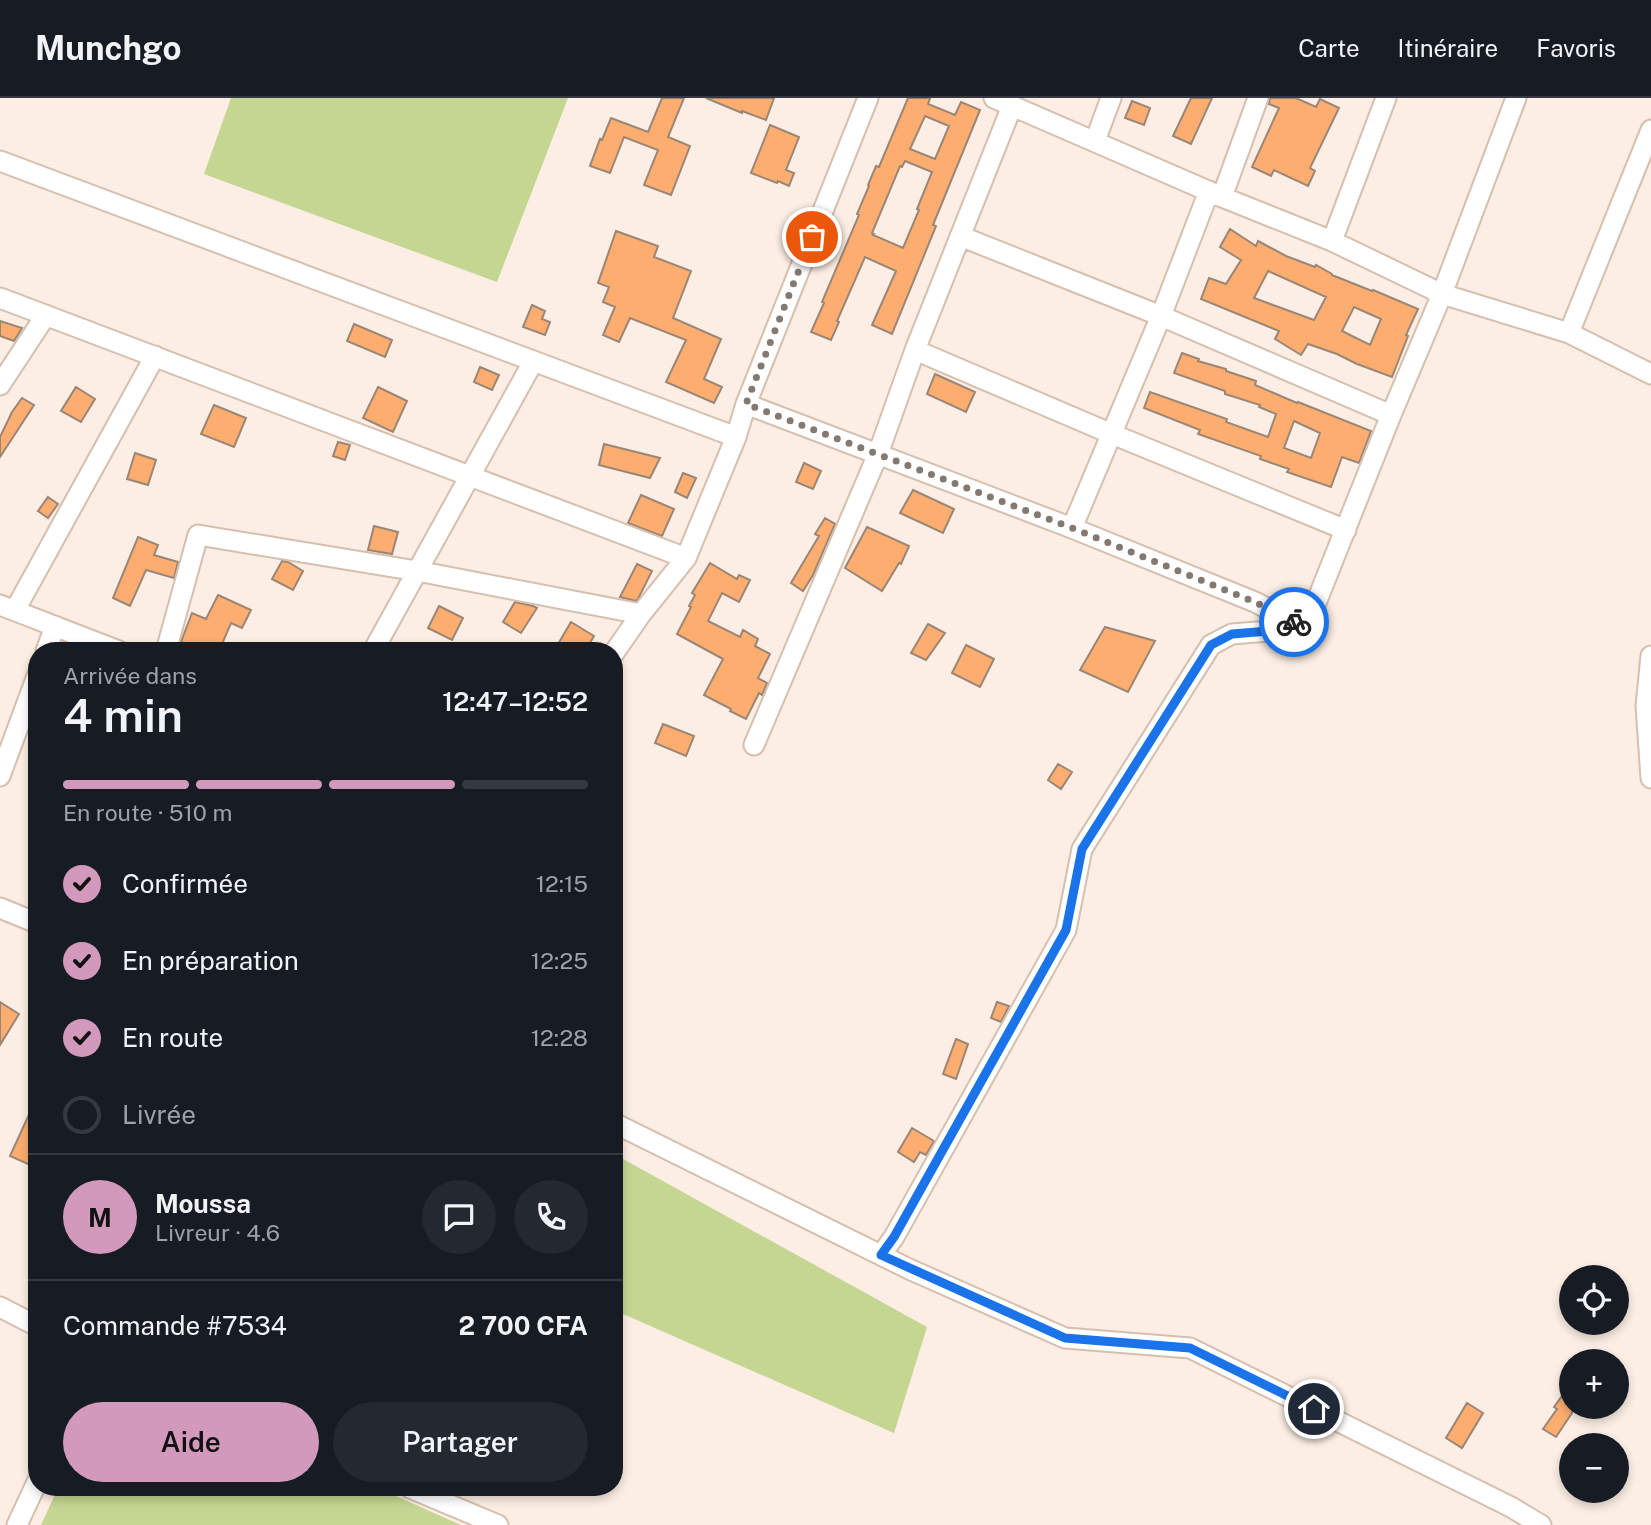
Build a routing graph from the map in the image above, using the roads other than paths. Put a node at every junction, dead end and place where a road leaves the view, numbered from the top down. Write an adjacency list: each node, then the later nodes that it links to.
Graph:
1 (868, 98): 24 (street)
2 (994, 98): 7 (street)
3 (1111, 98): 9 (street)
4 (1258, 98): 11 (street)
5 (1386, 98): 13 (street)
6 (1516, 98): 14 (street)
7 (1012, 106): 9 (street); 12 (street)
8 (1651, 130): 18 (street)
9 (1095, 141): 11 (street)
10 (0, 161): 21 (street)
11 (1215, 194): 13 (street); 17 (street)
12 (960, 236): 17 (street); 19 (street)
13 (1332, 241): 14 (street)
14 (1442, 294): 18 (street); 25 (street)
15 (0, 298): 16 (street)
16 (46, 315): 20 (street); 23 (street)
17 (1161, 316): 25 (street); 26 (street)
18 (1569, 333): 22 (street)
19 (915, 350): 26 (street); 28 (street)
20 (155, 356): 29 (street); 34 (street)
21 (533, 362): 27 (street); 29 (street)
22 (1651, 374)
23 (0, 385)
24 (746, 404): 27 (street); 28 (street)
25 (1391, 415): 31 (street)
26 (1112, 434): 30 (street); 31 (street)
27 (736, 437): 32 (street)
28 (878, 454): 30 (street); 46 (street)
29 (470, 475): 32 (street); 33 (street)
30 (1072, 528): 37 (street)
31 (1346, 530): 37 (street)
32 (687, 558): 35 (street)
33 (417, 571): 35 (street); 40 (street); 41 (street)
34 (7, 607): 36 (street)
35 (641, 614): 42 (street)
36 (55, 626): 38 (street); 39 (street)
37 (1306, 628): 52 (street)
38 (49, 642)
39 (96, 642)
40 (168, 642)
41 (378, 642)
42 (622, 642)
43 (1651, 656): 48 (street)
44 (28, 694): 45 (street)
45 (7, 737): 47 (street)
46 (754, 745)
47 (0, 776)
48 (1651, 778)
49 (0, 908): 50 (street)
50 (28, 919)
51 (623, 1127): 52 (street)
52 (881, 1255): 59 (street)
53 (0, 1307): 54 (street)
54 (28, 1321)
55 (30, 1496): 57 (street)
56 (430, 1496): 58 (street)
57 (17, 1525)
58 (498, 1525)
59 (1541, 1525)

